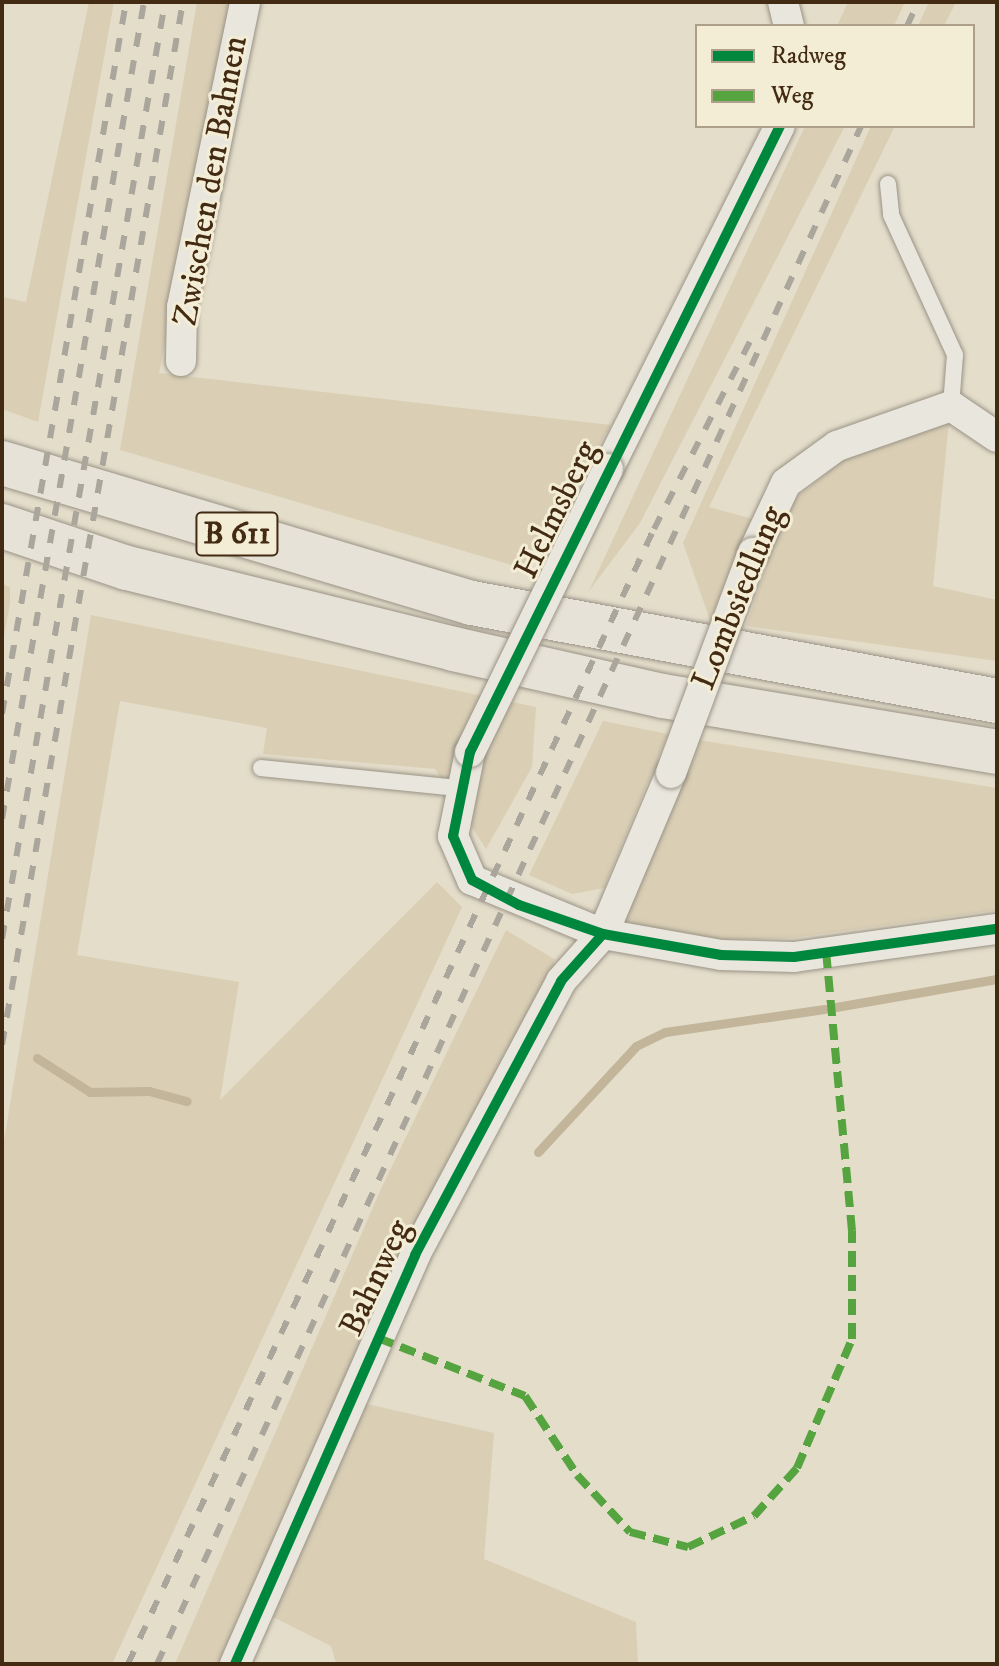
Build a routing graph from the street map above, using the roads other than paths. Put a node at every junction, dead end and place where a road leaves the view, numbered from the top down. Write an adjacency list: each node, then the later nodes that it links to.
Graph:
1 (245, 2): 6 (street, Zwischen den Bahnen)
2 (783, 2): 3 (street)
3 (788, 24)
4 (779, 128): 14 (street, Helmsberg, bridge)
5 (888, 184): 7 (lane)
6 (181, 361)
7 (951, 406): 8 (street); 16 (street, Lombsiedlung, bridge)
8 (997, 437)
9 (2, 463): 11 (highway, B 611)
10 (2, 526): 12 (highway, B 611)
11 (997, 701)
12 (997, 752)
13 (261, 768): 14 (lane)
14 (457, 788): 16 (street, Helmsberg)
15 (997, 929): 16 (street, Helmsberg)
16 (603, 934): 17 (street, Bahnweg)
17 (235, 1664)

